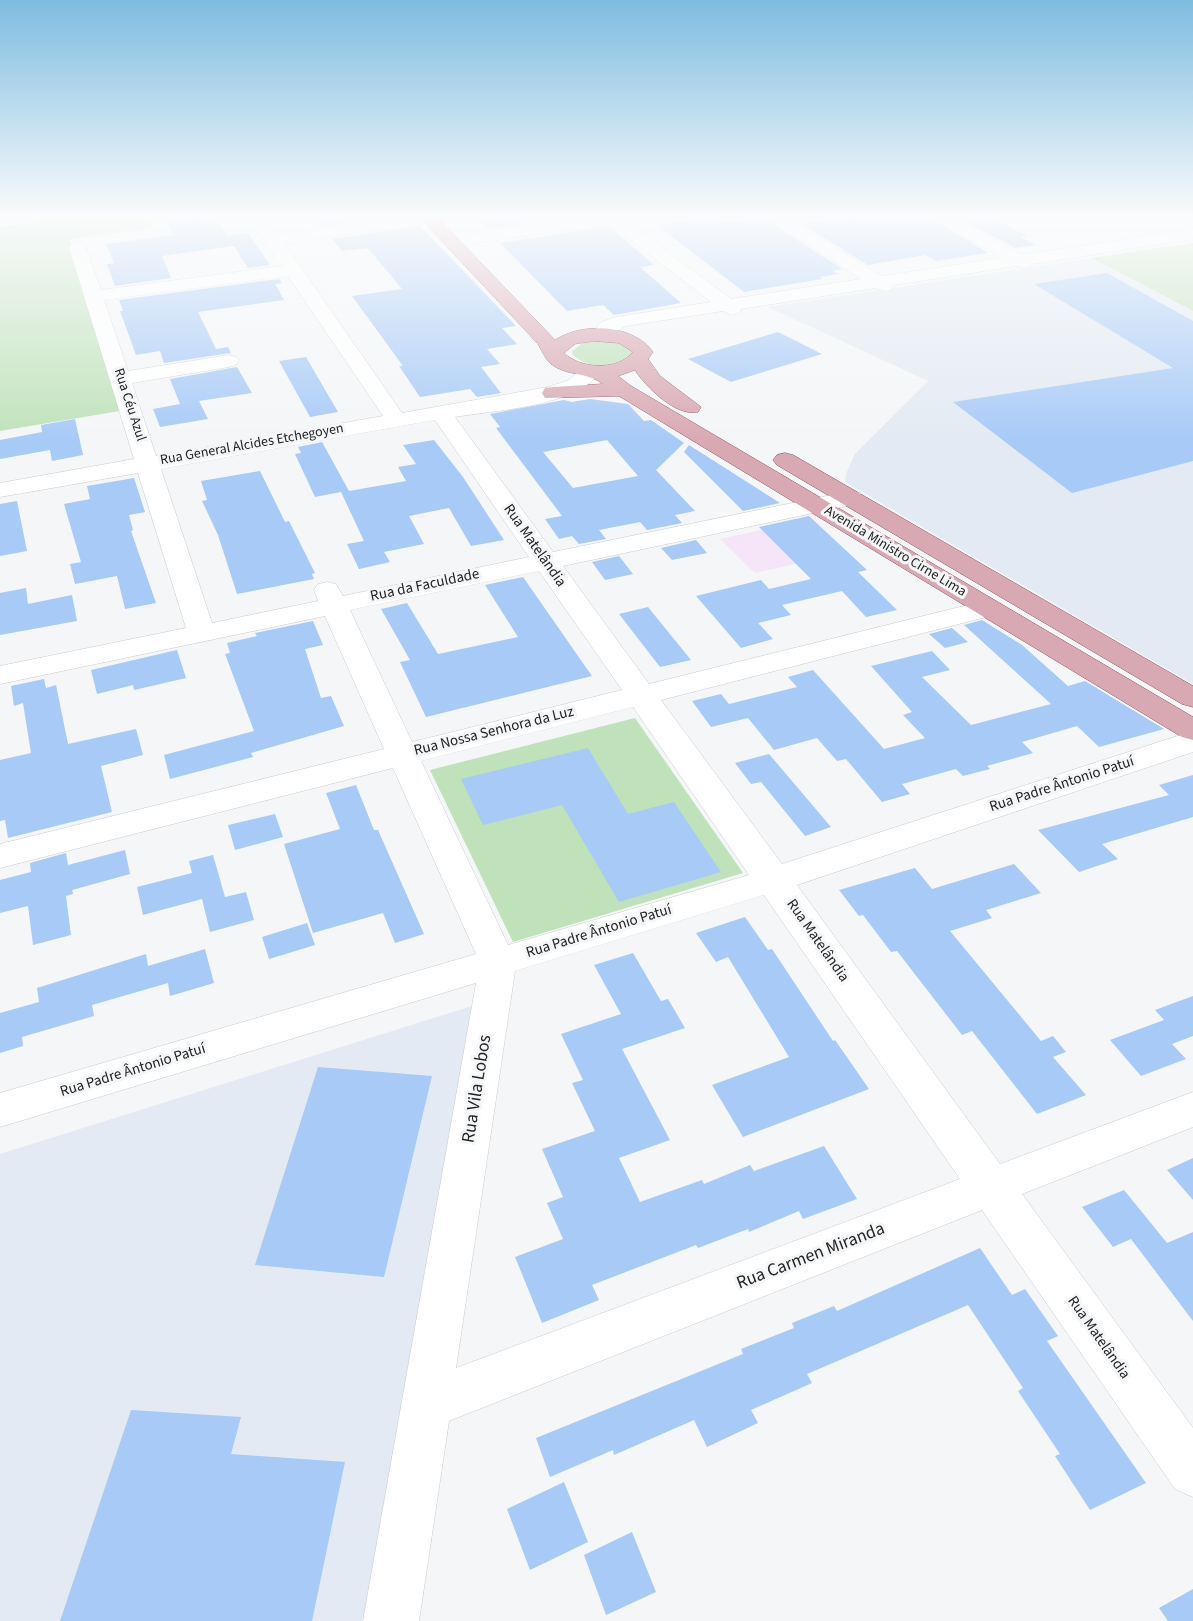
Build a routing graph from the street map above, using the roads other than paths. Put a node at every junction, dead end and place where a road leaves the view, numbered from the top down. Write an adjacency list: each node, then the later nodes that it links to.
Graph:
1 (93, 290): 7 (street, Rua Céu Azul)
2 (143, 290): 7 (street)
3 (305, 290): 21 (street)
4 (495, 290): 12 (main road)
5 (706, 290): 8 (street)
6 (844, 290): 8 (street)
7 (95, 296): 16 (street, Rua Céu Azul)
8 (729, 307): 10 (street)
9 (568, 322): 11 (main road)
10 (625, 330): 11 (main road); 13 (main road, Avenida Ministro Cirne Lima)
11 (597, 335): 12 (main road)
12 (560, 359): 15 (main road); 19 (street, Rua General Alcides Etchegoyen)
13 (639, 360): 15 (main road); 24 (main road, Avenida Ministro Cirne Lima)
14 (229, 361): 16 (street)
15 (595, 371): 17 (main road, Avenida Ministro Cirne Lima); 18 (street, Rua General Alcides Etchegoyen)
16 (121, 378): 22 (street, Rua Céu Azul)
17 (624, 390): 18 (main road); 24 (main road, Avenida Ministro Cirne Lima)
18 (552, 393): 19 (street, Rua General Alcides Etchegoyen)
19 (504, 400): 20 (street, Rua General Alcides Etchegoyen)
20 (440, 412): 21 (street, Rua General Alcides Etchegoyen); 25 (street, Rua Matelândia)
21 (396, 420): 22 (street, Rua General Alcides Etchegoyen)
22 (147, 464): 23 (street, Rua General Alcides Etchegoyen); 28 (street, Rua Céu Azul)
23 (0, 490)
24 (813, 494): 25 (street, Rua da Faculdade); 27 (main road, Avenida Ministro Cirne Lima); 32 (main road, Avenida Ministro Cirne Lima)
25 (540, 554): 26 (street, Rua da Faculdade); 31 (street, Rua Matelândia)
26 (331, 597): 28 (street, Rua da Faculdade); 35 (street)
27 (988, 608): 31 (street, Rua Nossa Senhora da Luz); 33 (main road, Avenida Ministro Cirne Lima)
28 (199, 625): 29 (street, Rua da Faculdade); 30 (street, Rua da Faculdade)
29 (0, 659)
30 (0, 675)
31 (640, 695): 35 (street, Rua Nossa Senhora da Luz); 37 (street, Rua Matelândia)
32 (1193, 698)
33 (1193, 730)
34 (1193, 741): 37 (street, Rua Padre Ântonio Patuí)
35 (405, 754): 36 (street, Rua Nossa Senhora da Luz); 38 (street)
36 (0, 856)
37 (773, 880): 38 (street, Rua Padre Ântonio Patuí); 41 (street, Rua Matelândia)
38 (498, 962): 40 (street, Rua Padre Ântonio Patuí); 42 (street, Rua Vila Lobos)
39 (1193, 1109): 41 (street, Rua Carmen Miranda)
40 (0, 1110)
41 (991, 1188): 42 (street, Rua Carmen Miranda); 43 (street, Rua Matelândia)
42 (428, 1404): 44 (street, Rua Vila Lobos)
43 (1193, 1472)
44 (391, 1621)

